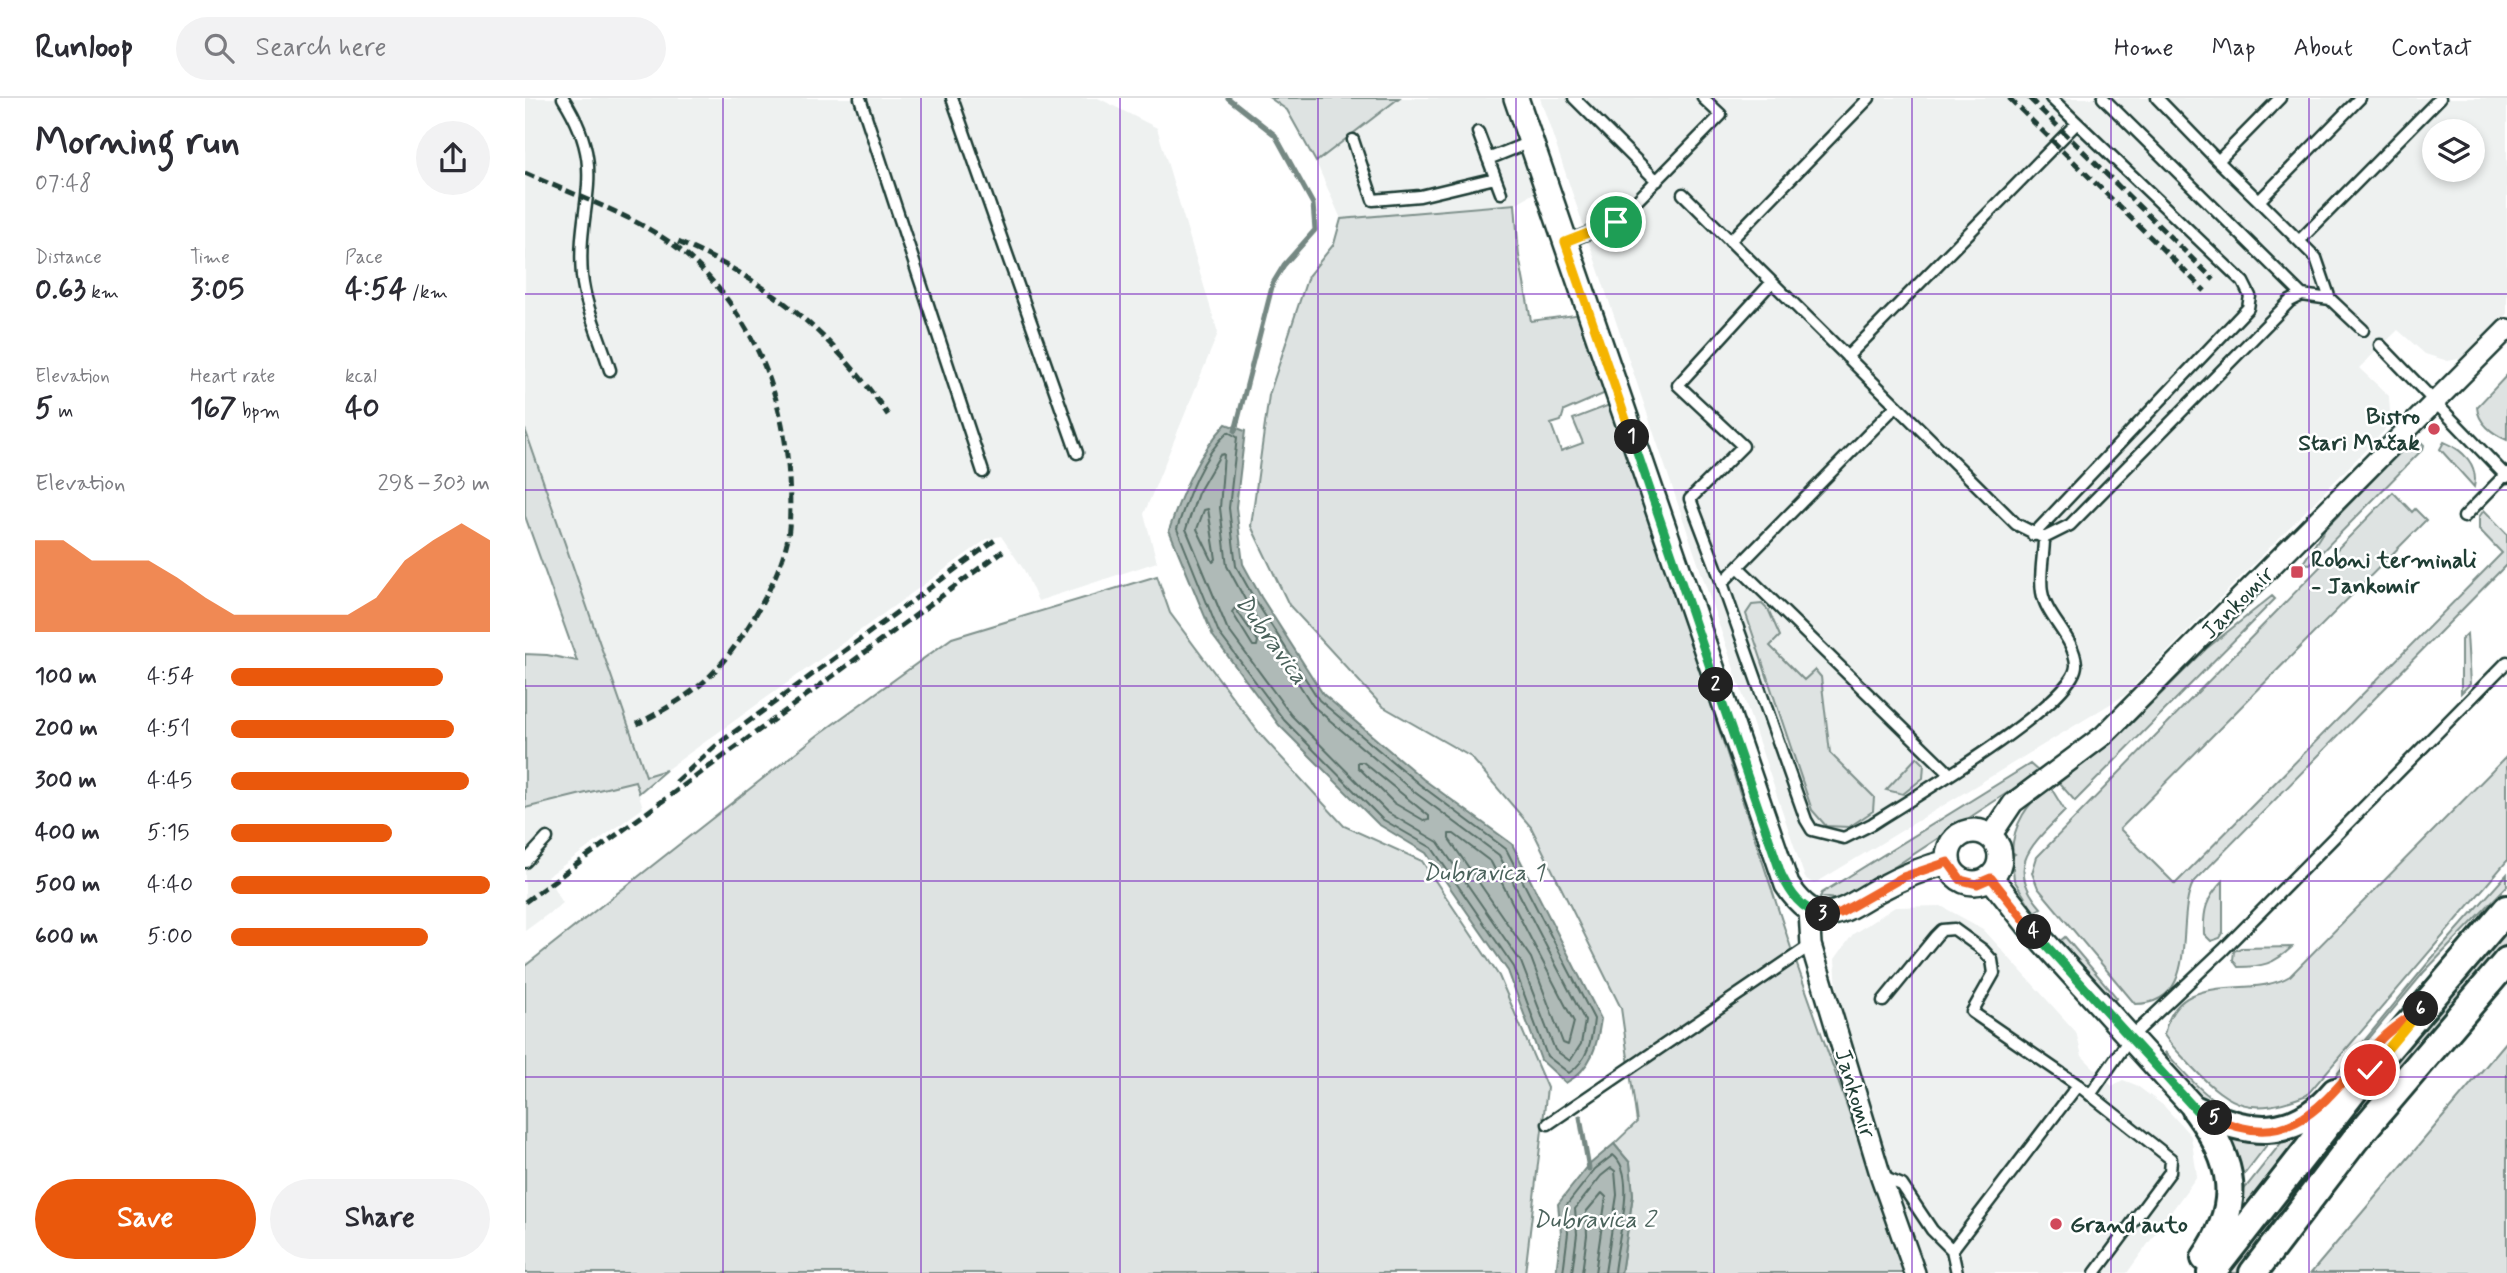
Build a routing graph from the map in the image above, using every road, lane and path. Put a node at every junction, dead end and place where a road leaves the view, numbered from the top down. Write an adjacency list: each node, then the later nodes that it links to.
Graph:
1 (563, 98): 35 (lane)
2 (860, 98): 39 (lane)
3 (952, 98): 38 (lane)
4 (1516, 98): 17 (street)
5 (1574, 98): 21 (lane)
6 (1703, 98): 21 (lane)
7 (1869, 98): 25 (lane)
8 (2051, 98): 14 (lane)
9 (2103, 98): 29 (lane)
10 (2157, 98): 19 (lane)
11 (2280, 98): 19 (lane)
12 (2360, 98): 24 (lane)
13 (2440, 98): 26 (lane)
14 (2077, 123): 34 (lane); 42 (lane)
15 (1478, 132): 18 (lane)
16 (1353, 140): 20 (lane)
17 (1531, 142): 18 (lane); 27 (street)
18 (1488, 159): 20 (lane)
19 (2218, 161): 24 (lane)
20 (1495, 178): 22 (lane)
21 (1657, 181): 27 (lane)
22 (1500, 193)
23 (1683, 194): 25 (lane)
24 (2259, 201): 26 (lane)
25 (1730, 241): 28 (lane)
26 (2299, 241): 30 (lane)
27 (1565, 242): 54 (street)
28 (1772, 282): 34 (lane); 45 (lane)
29 (2302, 295): 30 (lane); 43 (lane)
30 (2330, 299): 32 (lane)
31 (2507, 329): 36 (street, Jankomir)
32 (2363, 330)
33 (2380, 345): 36 (lane)
34 (1847, 357): 37 (lane)
35 (610, 370)
36 (2435, 401): 40 (lane); 48 (street, Jankomir)
37 (1896, 406): 42 (lane); 44 (lane)
38 (1077, 453)
39 (983, 472)
40 (2506, 475): 41 (lane)
41 (2464, 517)
42 (2032, 535): 43 (lane)
43 (2044, 538): 47 (lane)
44 (1738, 567): 45 (lane); 47 (lane)
45 (1722, 583): 47 (lane)
46 (2507, 662): 59 (lane)
47 (1949, 773)
48 (1990, 836): 51 (street); 52 (street)
49 (547, 838): 50 (lane)
50 (525, 862)
51 (1948, 862): 52 (street); 54 (street)
52 (1991, 878): 59 (street)
53 (2507, 909): 58 (main road)
54 (1809, 910): 55 (street, Jankomir)
55 (1811, 946): 63 (lane); 64 (street, Jankomir)
56 (2507, 961): 71 (main road)
57 (1883, 1002): 60 (lane)
58 (2424, 1006): 62 (main road); 70 (main road)
59 (2130, 1038): 61 (lane); 62 (street)
60 (2078, 1085): 61 (lane); 65 (lane)
61 (2090, 1095): 68 (lane)
62 (2196, 1110): 69 (main road)
63 (1548, 1124)
64 (1881, 1177): 65 (lane); 66 (street, Jankomir)
65 (1952, 1250): 67 (lane)
66 (1915, 1273)
67 (1957, 1273)
68 (2095, 1273)
69 (2194, 1273)
70 (2211, 1273)
71 (2253, 1273)

